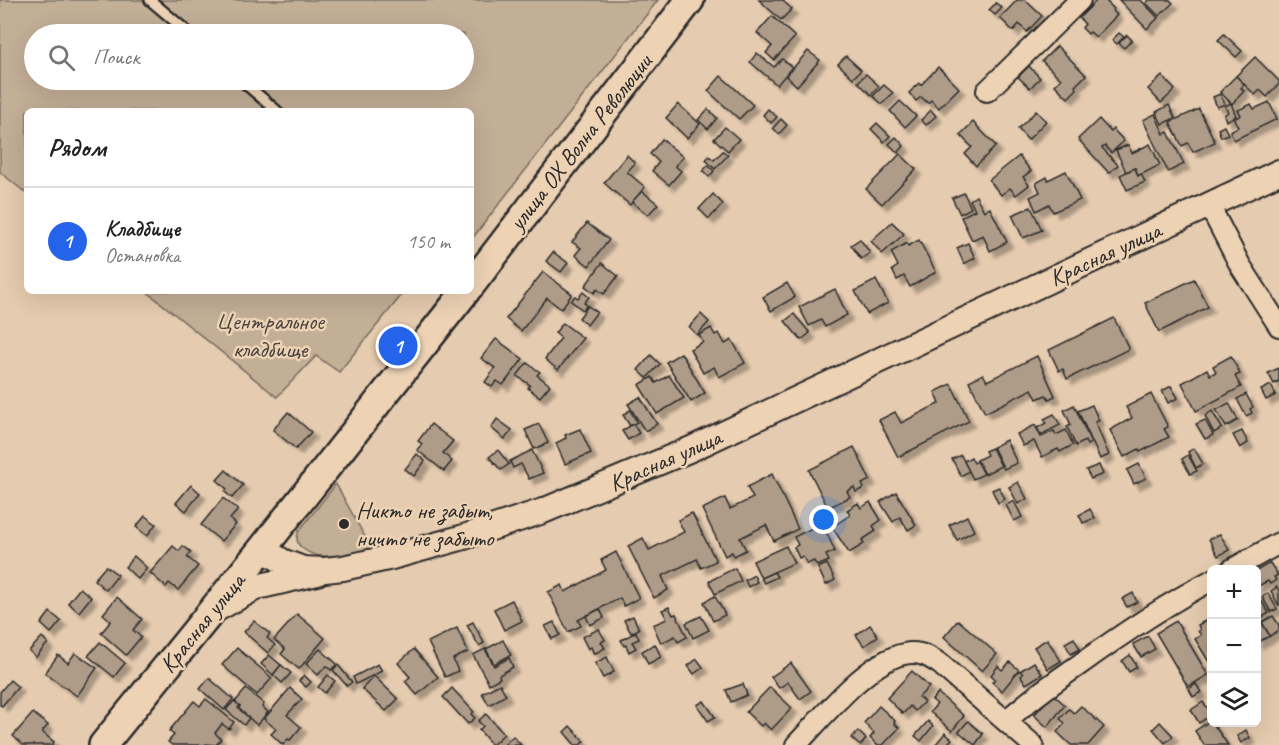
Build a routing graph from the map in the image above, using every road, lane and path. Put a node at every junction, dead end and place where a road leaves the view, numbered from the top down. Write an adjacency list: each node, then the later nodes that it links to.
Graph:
1 (150, 0): 4 (lane)
2 (690, 0): 10 (main road, улица ОХ Волна Революции)
3 (1080, 0): 6 (street)
4 (178, 24)
5 (253, 90): 7 (lane)
6 (987, 92)
7 (274, 108)
8 (1279, 172): 9 (street, Красная улица)
9 (1209, 205): 12 (street); 16 (street, Красная улица)
10 (474, 281)
11 (464, 294): 14 (main road)
12 (1279, 326)
13 (1279, 543): 15 (street)
14 (262, 549): 16 (street, Красная улица); 18 (main road, Красная улица)
15 (1240, 565)
16 (343, 568): 18 (street)
17 (1207, 583): 19 (street)
18 (210, 613): 20 (main road, Красная улица)
19 (1006, 721): 21 (street); 22 (street)
20 (103, 745)
21 (796, 745)
22 (1033, 745)

